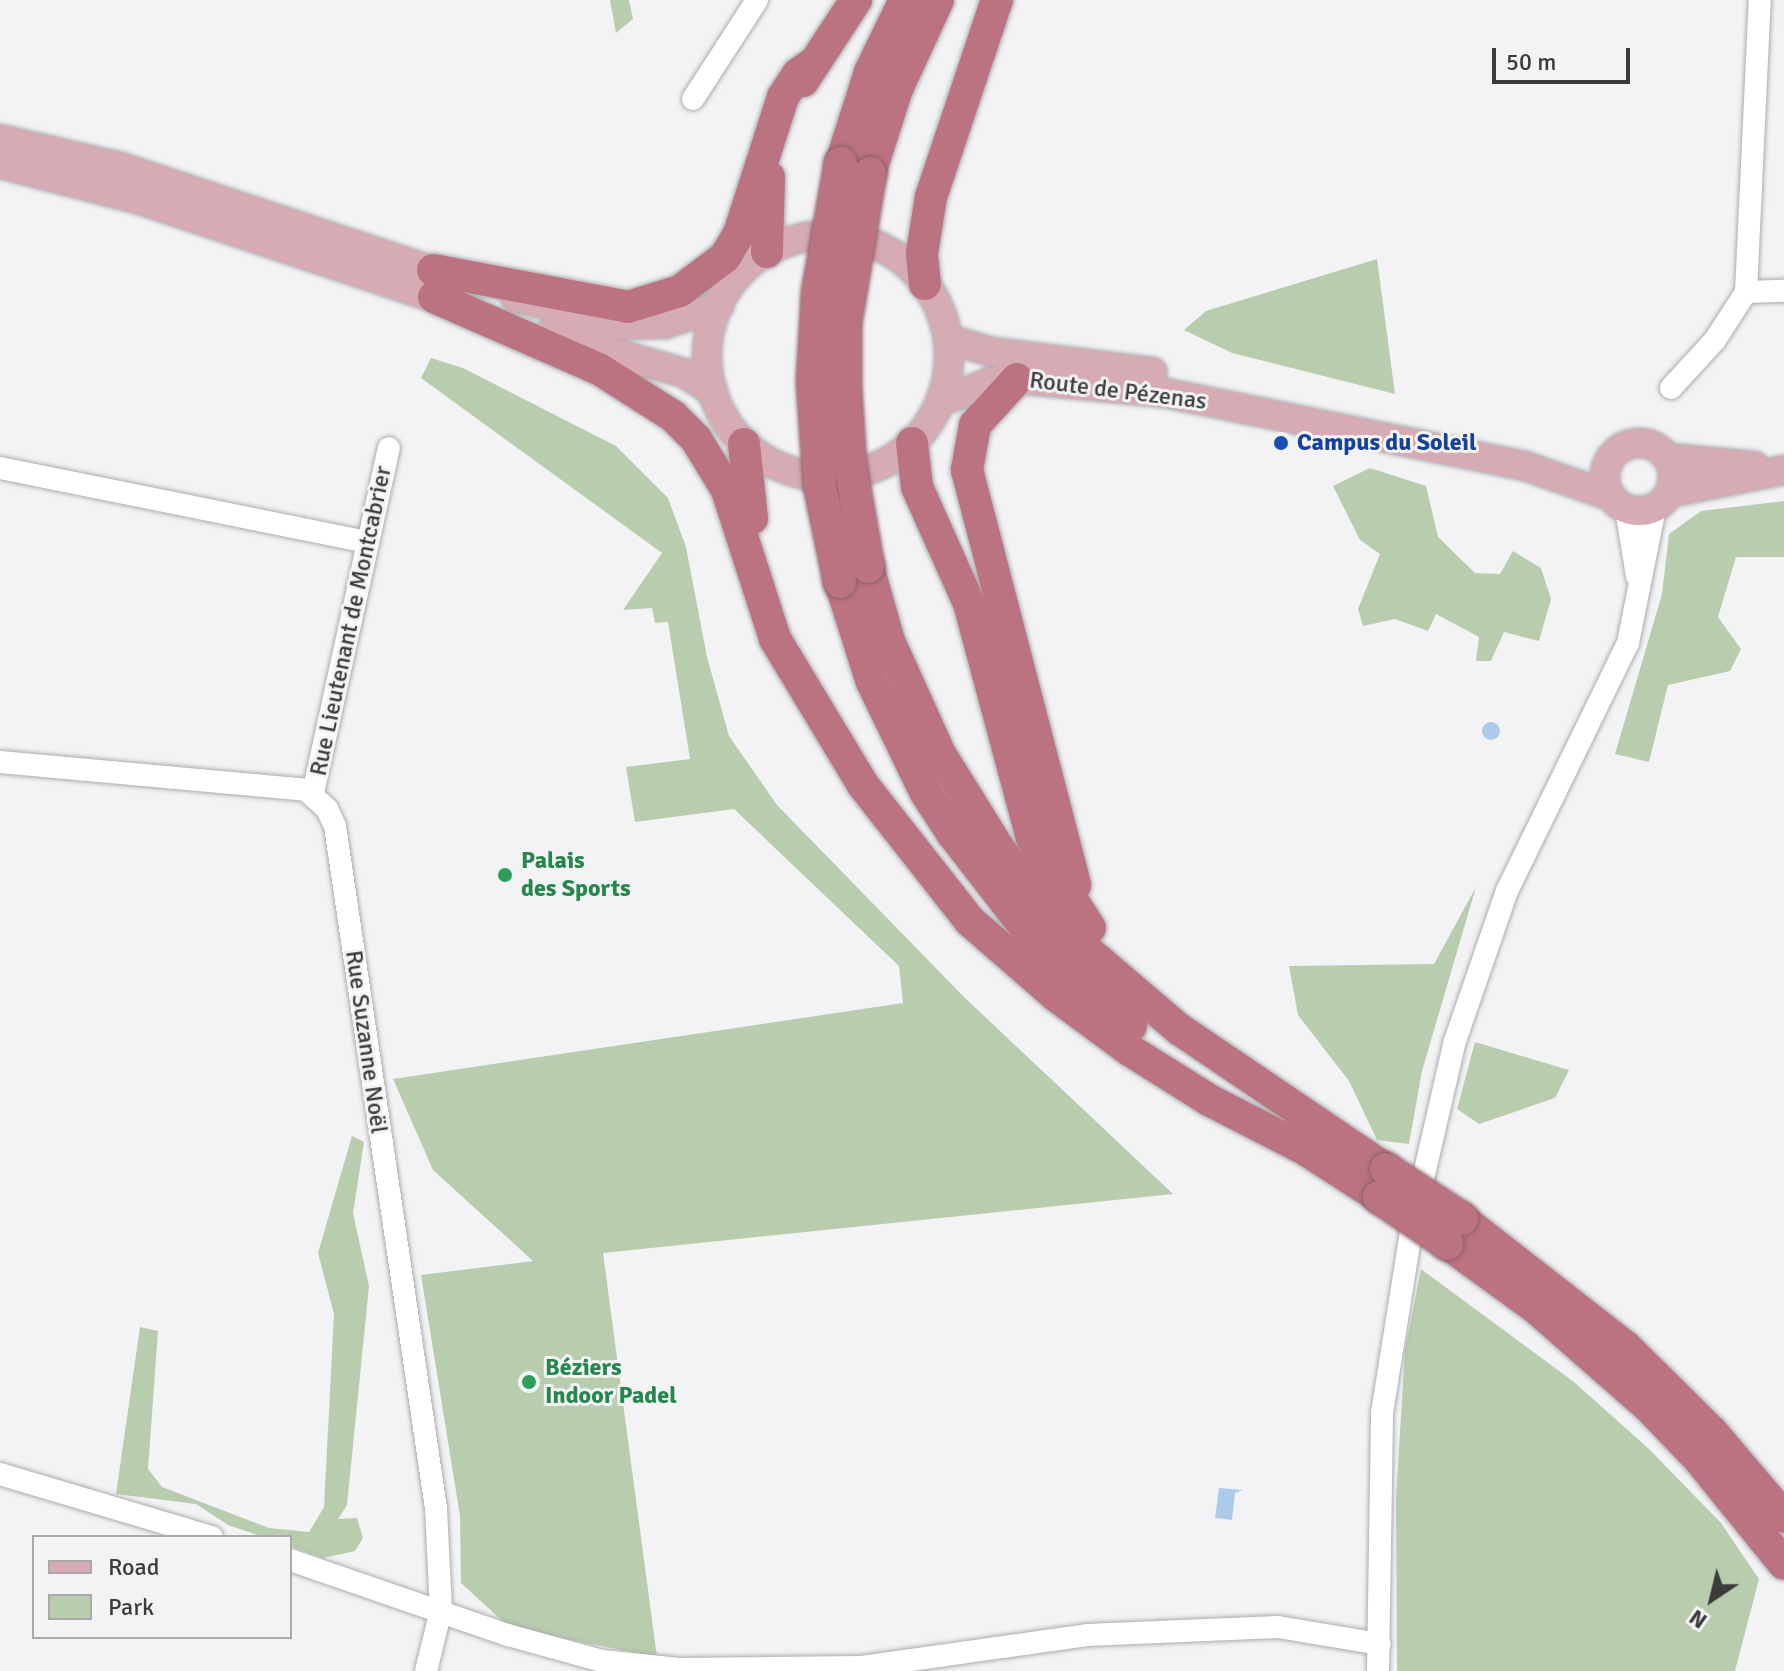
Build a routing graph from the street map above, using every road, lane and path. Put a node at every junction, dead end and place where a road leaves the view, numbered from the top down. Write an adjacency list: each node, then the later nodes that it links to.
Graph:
1 (757, 0): 8 (street)
2 (856, 0): 7 (highway)
3 (905, 0): 11 (highway)
4 (938, 0): 11 (highway)
5 (997, 0): 14 (highway)
6 (1760, 0): 16 (street)
7 (814, 63): 12 (highway); 13 (highway)
8 (693, 99)
9 (0, 139): 13 (main road)
10 (0, 164): 13 (main road)
11 (856, 168): 35 (highway, bridge)
12 (767, 252): 14 (main road); 17 (main road)
13 (433, 284): 17 (main road); 21 (main road); 37 (highway)
14 (925, 284): 18 (main road)
15 (1784, 291): 16 (street)
16 (1746, 292): 20 (street)
17 (719, 306): 21 (main road)
18 (948, 339): 22 (main road); 23 (main road, Route de Pézenas)
19 (1017, 379): 22 (main road, Route de Pézenas); 23 (main road, Route de Pézenas); 40 (highway)
20 (1671, 388)
21 (713, 392): 25 (main road)
22 (940, 402): 24 (main road)
23 (1298, 419): 29 (main road, Route de Pézenas)
24 (912, 443): 25 (main road); 40 (highway)
25 (744, 444): 37 (highway)
26 (389, 448): 34 (street, Rue Lieutenant de Montcabrier)
27 (1611, 458): 28 (main road); 29 (main road, Route de Pézenas); 33 (main road)
28 (1668, 458): 31 (main road); 32 (main road)
29 (1525, 466): 33 (main road, Route de Pézenas)
30 (0, 468): 34 (street)
31 (1784, 469): 32 (main road)
32 (1662, 500): 33 (main road); 36 (street)
33 (1618, 502): 36 (street)
34 (368, 542): 39 (street, Rue Lieutenant de Montcabrier)
35 (854, 574): 41 (highway); 42 (highway)
36 (1639, 586): 51 (street)
37 (828, 727): 42 (highway)
38 (0, 762): 39 (street)
39 (313, 793): 50 (street, Rue Suzanne Noël)
40 (1091, 929): 41 (highway)
41 (1179, 1029): 43 (highway)
42 (1301, 1147): 43 (highway)
43 (1382, 1183): 44 (highway, bridge)
44 (1455, 1232): 46 (highway); 46 (highway)
45 (0, 1474): 47 (street)
46 (1772, 1524): 49 (highway)
47 (205, 1535)
48 (292, 1561): 50 (street)
49 (1784, 1564)
50 (441, 1610): 51 (street); 52 (street, Rue Suzanne Noël)
51 (1380, 1644): 53 (street)
52 (426, 1671)
53 (1378, 1671)

